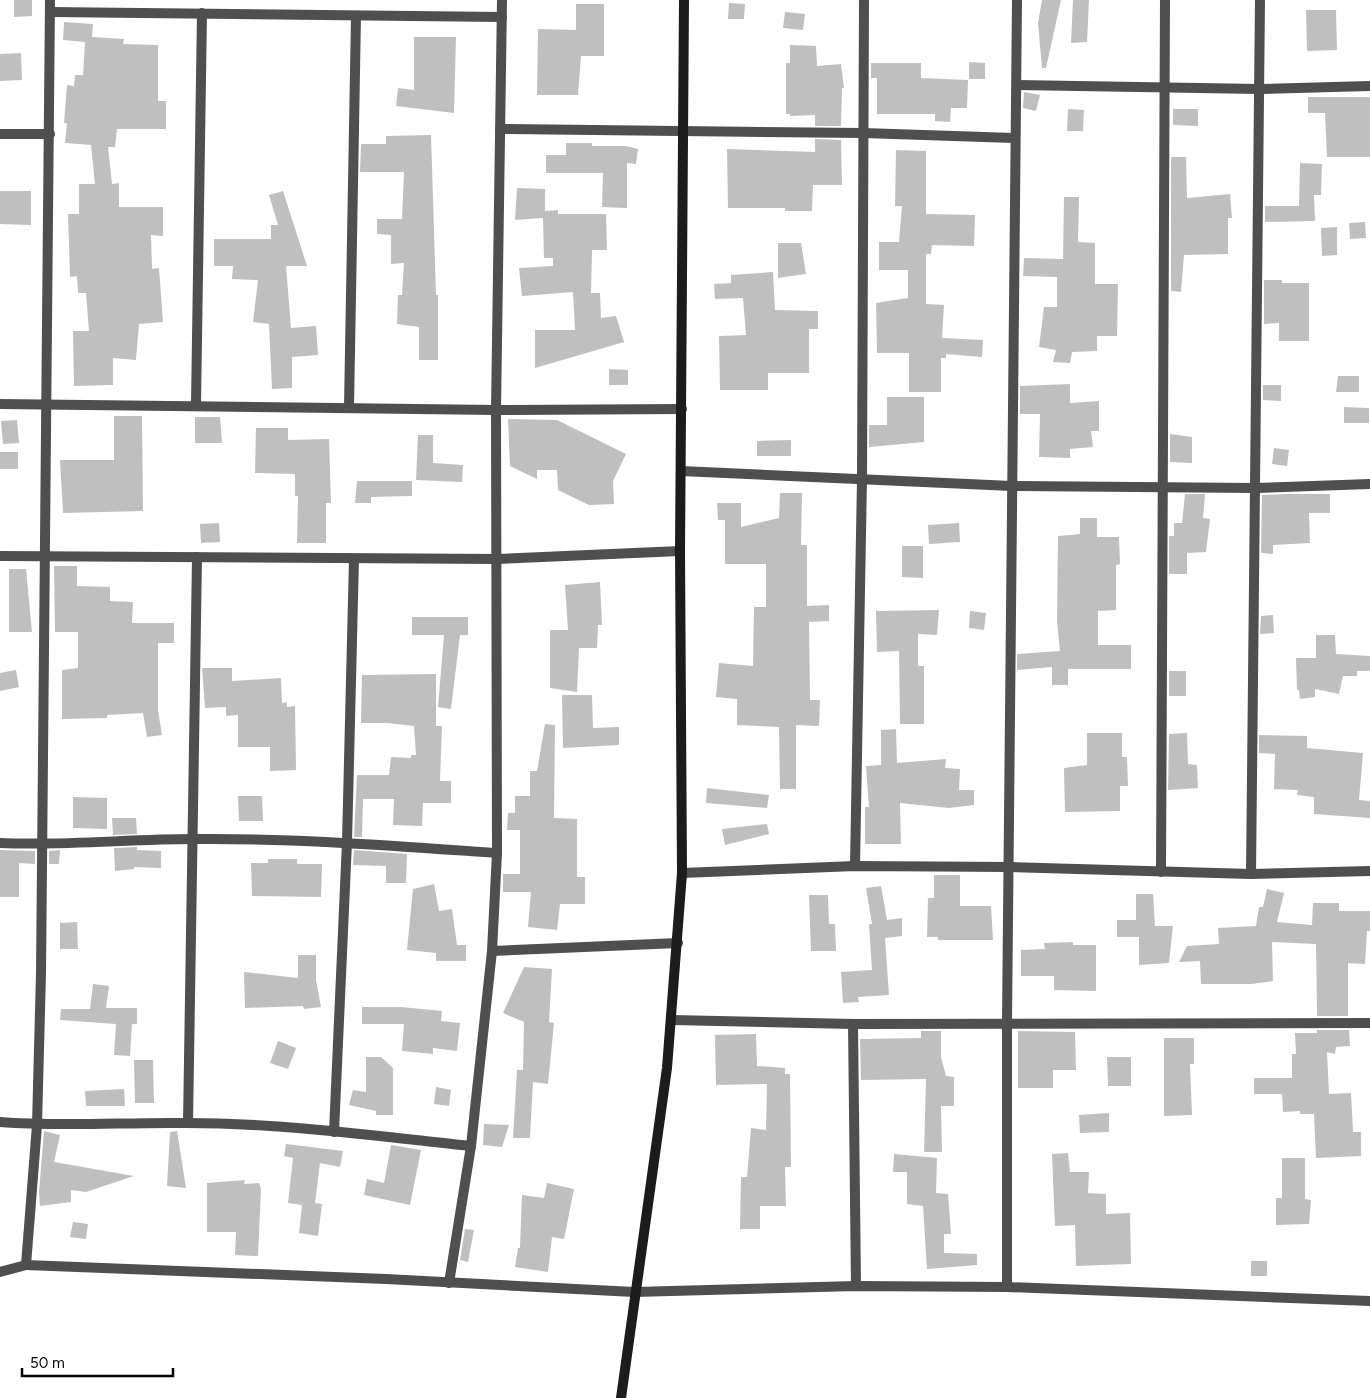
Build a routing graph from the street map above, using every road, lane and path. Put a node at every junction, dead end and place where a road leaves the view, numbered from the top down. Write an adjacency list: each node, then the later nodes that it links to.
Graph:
1 (50, 0): 8 (street)
2 (502, 0): 11 (street)
3 (684, 0): 17 (street)
4 (864, 0): 18 (street)
5 (1017, 0): 12 (street)
6 (1165, 0): 14 (street)
7 (1260, 0): 15 (street)
8 (50, 12): 9 (street); 20 (street)
9 (202, 14): 10 (street); 24 (street)
10 (356, 16): 11 (street); 25 (street)
11 (502, 17): 16 (street)
12 (1016, 86): 14 (street); 21 (street)
13 (1370, 86): 15 (street)
14 (1165, 89): 15 (street); 32 (street)
15 (1259, 89): 33 (street)
16 (500, 129): 17 (street); 27 (street)
17 (683, 131): 18 (street); 26 (street)
18 (863, 133): 21 (street); 29 (street)
19 (0, 134): 20 (street)
20 (50, 134): 23 (street)
21 (1014, 138): 31 (street)
22 (0, 404): 23 (street)
23 (48, 404): 24 (street); 35 (street)
24 (196, 404): 25 (street)
25 (349, 406): 27 (street)
26 (682, 409): 27 (street); 28 (street)
27 (496, 410): 39 (street)
28 (681, 471): 29 (street); 34 (street)
29 (862, 479): 31 (street); 45 (street)
30 (1370, 484): 33 (street)
31 (1012, 486): 32 (street); 46 (street)
32 (1161, 487): 33 (street); 48 (street)
33 (1254, 488): 50 (street)
34 (680, 550): 39 (street); 49 (street)
35 (45, 555): 36 (street); 37 (street); 43 (street)
36 (0, 556)
37 (197, 557): 38 (street); 40 (street)
38 (354, 559): 39 (street); 41 (street)
39 (497, 559): 44 (street)
40 (193, 838): 41 (street); 43 (street); 58 (street)
41 (347, 842): 44 (street); 60 (street)
42 (0, 843): 43 (street)
43 (44, 845): 59 (street)
44 (497, 853): 52 (street)
45 (855, 866): 46 (street); 49 (street)
46 (1010, 867): 48 (street); 54 (street)
47 (1370, 871): 50 (street)
48 (1161, 872): 50 (street)
49 (682, 873): 51 (street)
50 (1251, 874)
51 (678, 943): 52 (street); 53 (street)
52 (492, 951): 61 (street)
53 (672, 1020): 56 (street); 67 (street)
54 (1007, 1022): 55 (street); 56 (street); 66 (street)
55 (1370, 1022)
56 (853, 1024): 65 (street)
57 (0, 1122): 59 (street)
58 (188, 1123): 59 (street); 60 (street)
59 (38, 1125): 62 (street)
60 (334, 1132): 61 (street)
61 (471, 1146): 64 (street)
62 (26, 1265): 63 (street); 64 (street)
63 (0, 1272)
64 (449, 1283): 67 (street)
65 (856, 1286): 66 (street); 67 (street)
66 (1007, 1288): 68 (street)
67 (634, 1292): 69 (street)
68 (1370, 1301)
69 (621, 1398)

